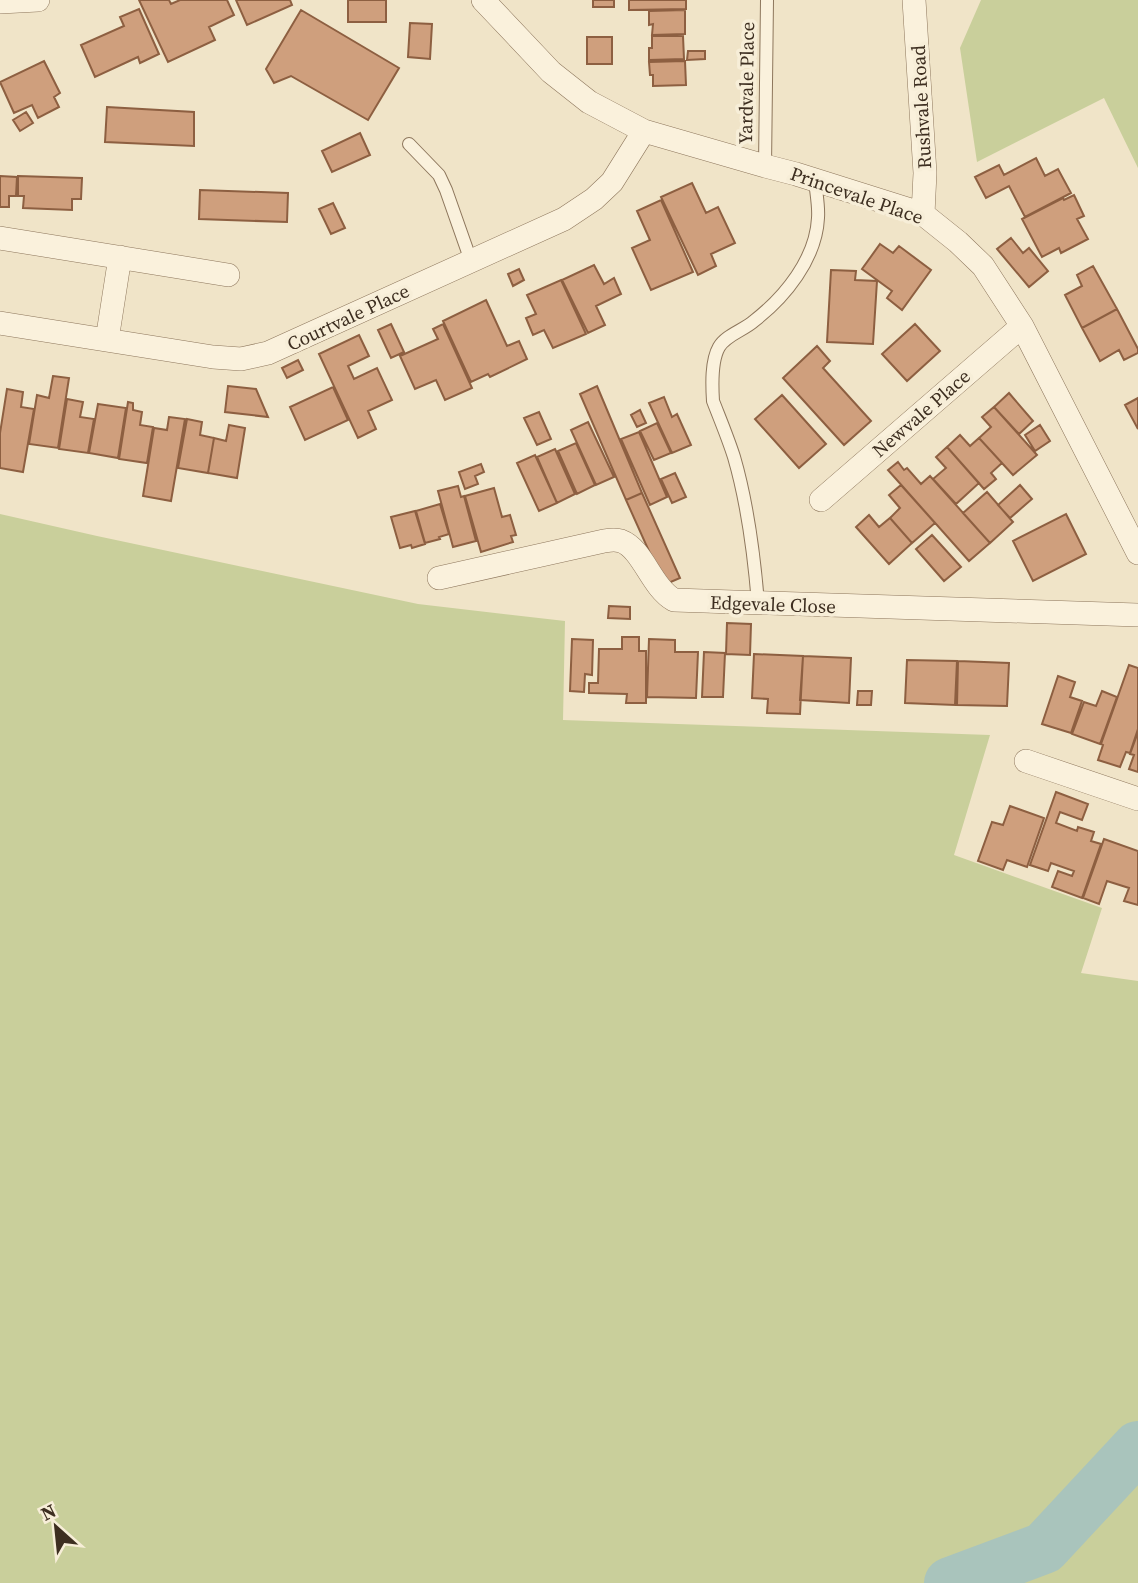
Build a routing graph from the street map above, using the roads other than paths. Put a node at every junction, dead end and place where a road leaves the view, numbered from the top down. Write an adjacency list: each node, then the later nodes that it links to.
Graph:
1 (38, 0): 4 (street)
2 (483, 0): 6 (street, Princevale Place)
3 (767, 0): 8 (lane, Yardvale Place)
4 (0, 2)
5 (917, 3): 10 (street, Rushvale Road)
6 (644, 131): 8 (street, Princevale Place); 13 (street, Courtvale Place)
7 (409, 144): 13 (lane)
8 (765, 166): 9 (street, Princevale Place)
9 (815, 180): 10 (street, Princevale Place); 21 (lane)
10 (923, 214): 16 (street, Princevale Place)
11 (0, 238): 12 (street)
12 (120, 257): 14 (street); 17 (street)
13 (471, 261): 17 (street, Courtvale Place)
14 (228, 275)
15 (0, 323): 17 (street, Courtvale Place)
16 (1022, 326): 18 (street, Newvale Place); 19 (street, Princevale Place)
17 (107, 340)
18 (821, 500)
19 (1138, 553)
20 (439, 578): 21 (street, Edgevale Close)
21 (758, 603): 22 (street, Edgevale Close)
22 (1138, 615)
23 (1026, 761): 24 (street)
24 (1138, 800)

